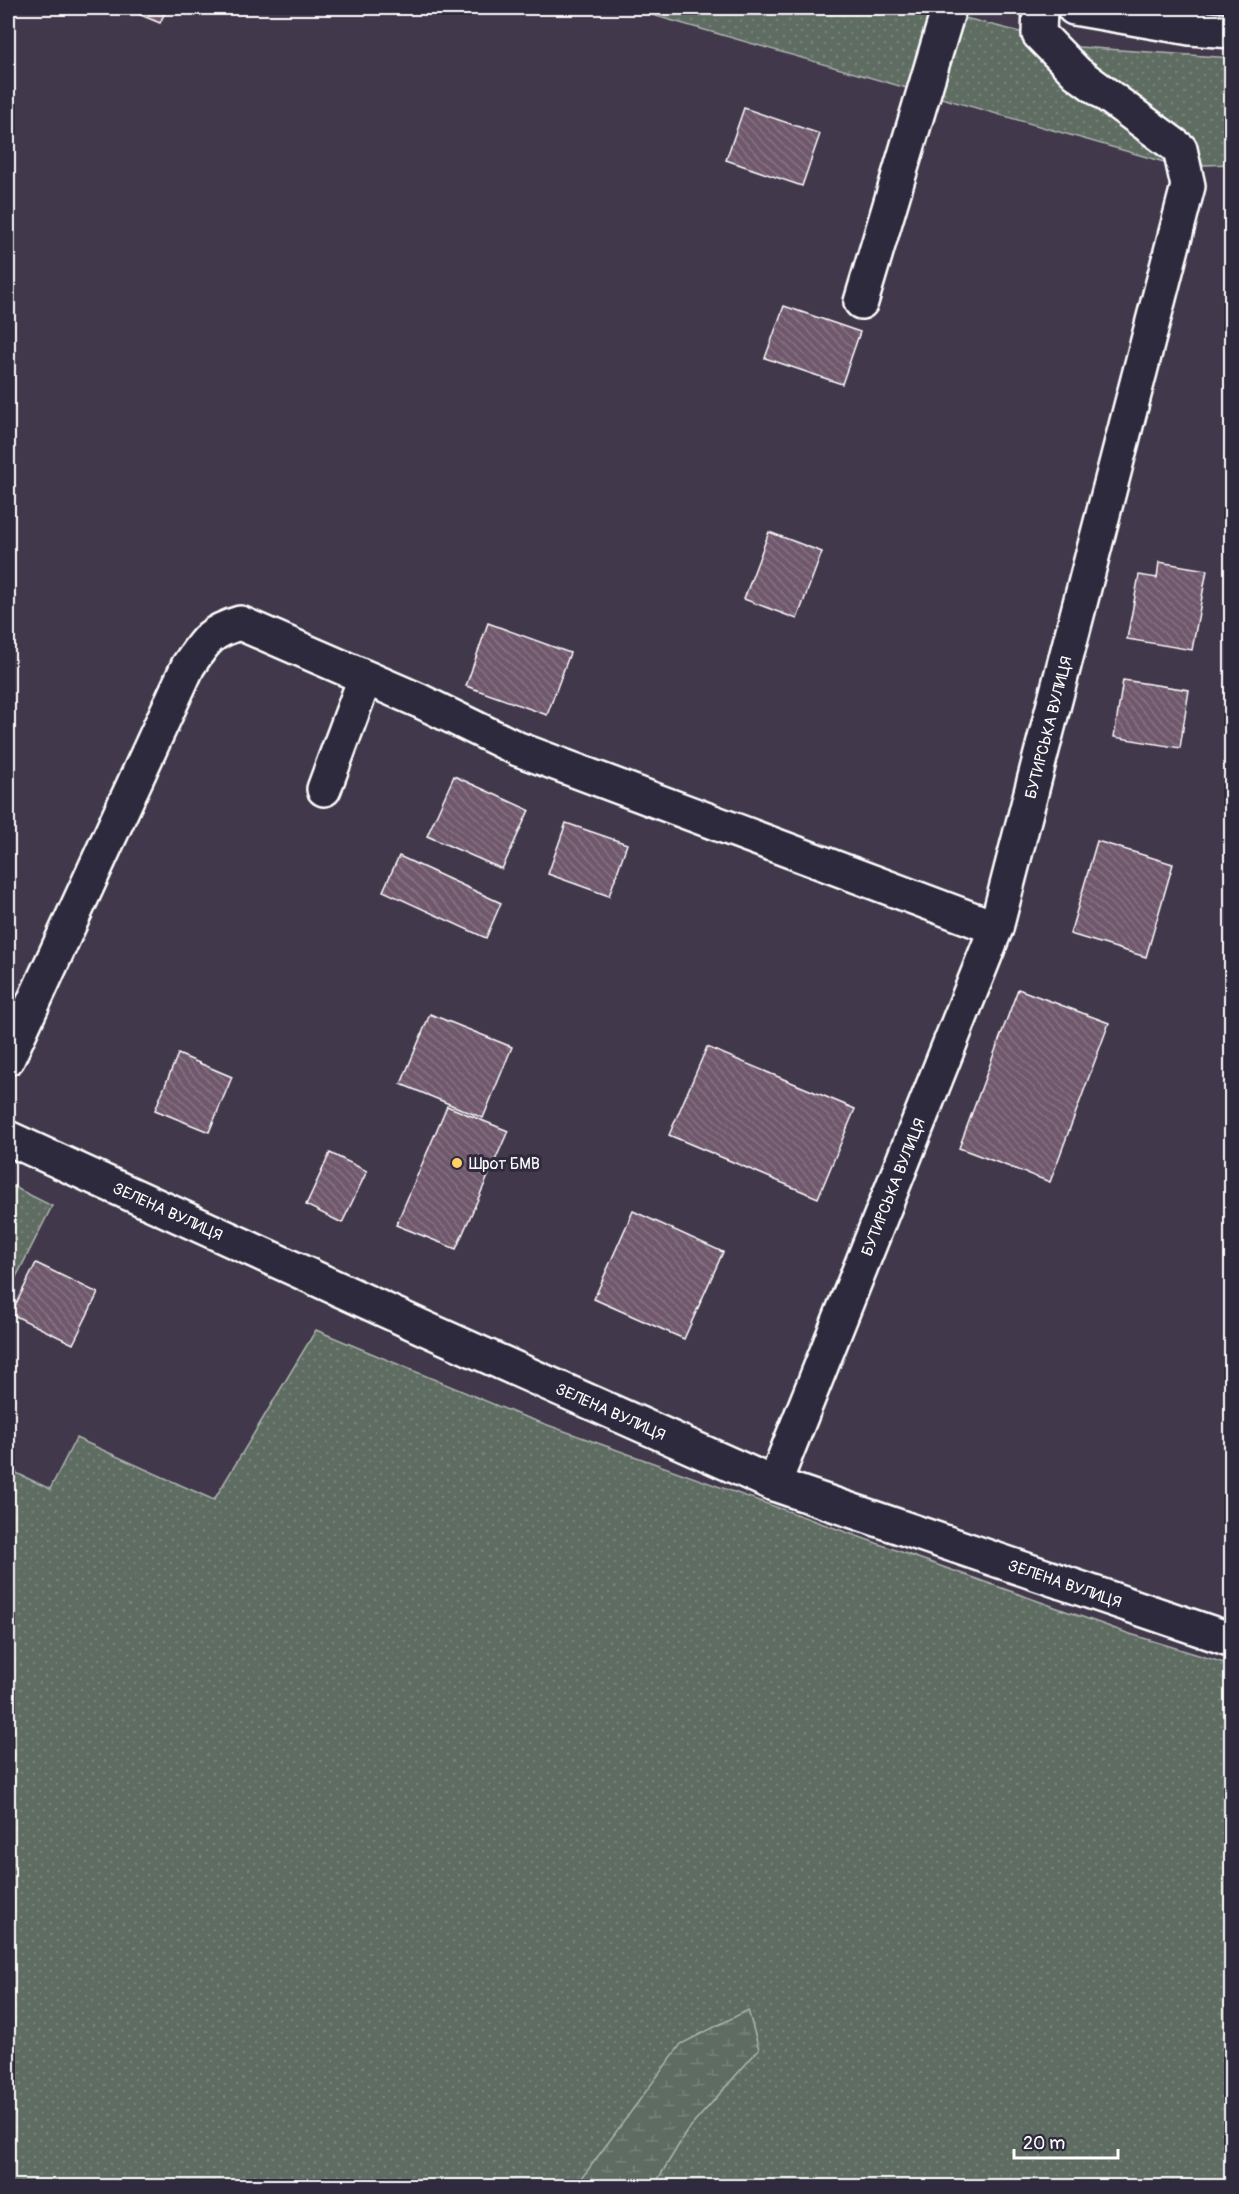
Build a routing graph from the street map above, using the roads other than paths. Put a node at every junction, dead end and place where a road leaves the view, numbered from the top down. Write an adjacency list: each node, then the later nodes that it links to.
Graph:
1 (949, 8): 5 (main road)
2 (1040, 8): 8 (main road, БУТИРСЬКА ВУЛИЦЯ)
3 (1074, 8): 4 (main road)
4 (1232, 31)
5 (861, 302)
6 (365, 678): 7 (main road); 8 (main road); 9 (main road)
7 (324, 789)
8 (996, 928): 11 (main road, БУТИРСЬКА ВУЛИЦЯ)
9 (8, 1058)
10 (8, 1138): 11 (main road, ЗЕЛЕНА ВУЛИЦЯ)
11 (774, 1484): 12 (main road, ЗЕЛЕНА ВУЛИЦЯ)
12 (1232, 1640)

